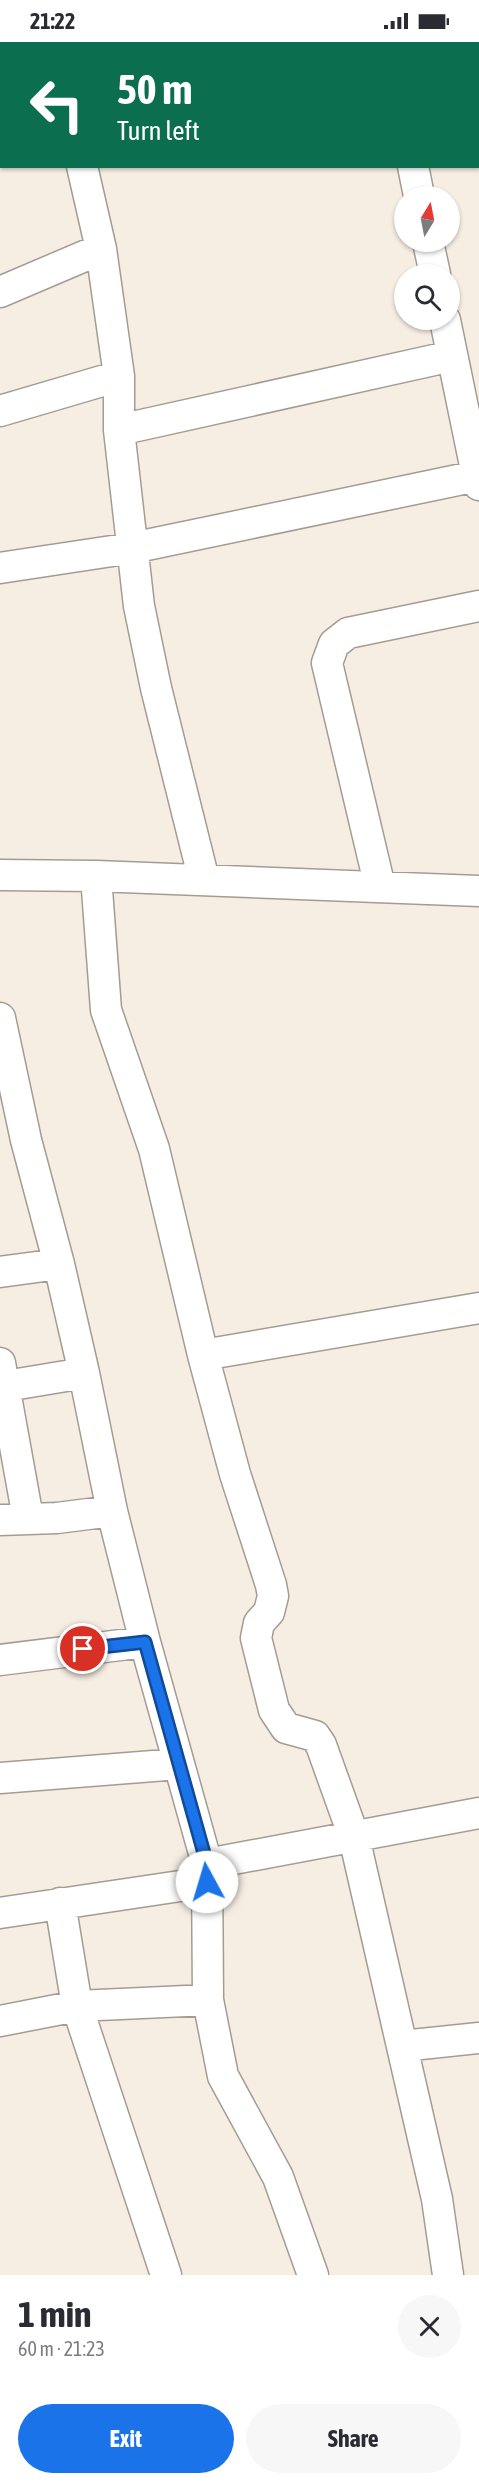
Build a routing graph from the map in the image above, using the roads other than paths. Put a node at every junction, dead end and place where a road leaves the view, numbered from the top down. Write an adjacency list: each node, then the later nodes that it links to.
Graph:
1 (82, 168): 4 (street)
2 (413, 168): 3 (street)
3 (417, 186)
4 (101, 249): 5 (street); 8 (street)
5 (0, 292)
6 (447, 330): 7 (street)
7 (452, 356): 10 (street); 11 (street)
8 (119, 376): 9 (street); 10 (street)
9 (0, 411)
10 (120, 430): 12 (street)
11 (478, 481): 12 (street)
12 (132, 548): 13 (street); 17 (street)
13 (0, 568)
14 (479, 606): 18 (street)
15 (0, 875): 16 (street)
16 (96, 876): 17 (street); 24 (street)
17 (204, 880): 18 (street)
18 (380, 887): 19 (street)
19 (479, 891)
20 (0, 1018): 21 (street)
21 (59, 1264): 22 (street); 25 (street)
22 (0, 1272)
23 (479, 1308): 24 (street)
24 (203, 1355): 34 (street)
25 (84, 1373): 26 (street); 27 (street)
26 (1, 1378): 28 (street)
27 (112, 1511): 28 (street); 29 (street)
28 (14, 1519)
29 (145, 1642): 30 (street); 31 (street)
30 (0, 1660)
31 (179, 1764): 32 (street); 35 (street)
32 (0, 1778)
33 (479, 1812): 34 (street)
34 (354, 1837): 35 (street); 42 (street)
35 (207, 1873): 36 (street); 38 (street)
36 (60, 1903): 37 (street); 39 (street)
37 (0, 1912)
38 (208, 2000): 39 (street); 44 (street)
39 (77, 2006): 40 (street); 43 (street)
40 (0, 2021)
41 (479, 2038): 42 (street)
42 (402, 2046): 45 (street)
43 (166, 2275)
44 (313, 2275)
45 (448, 2275)

